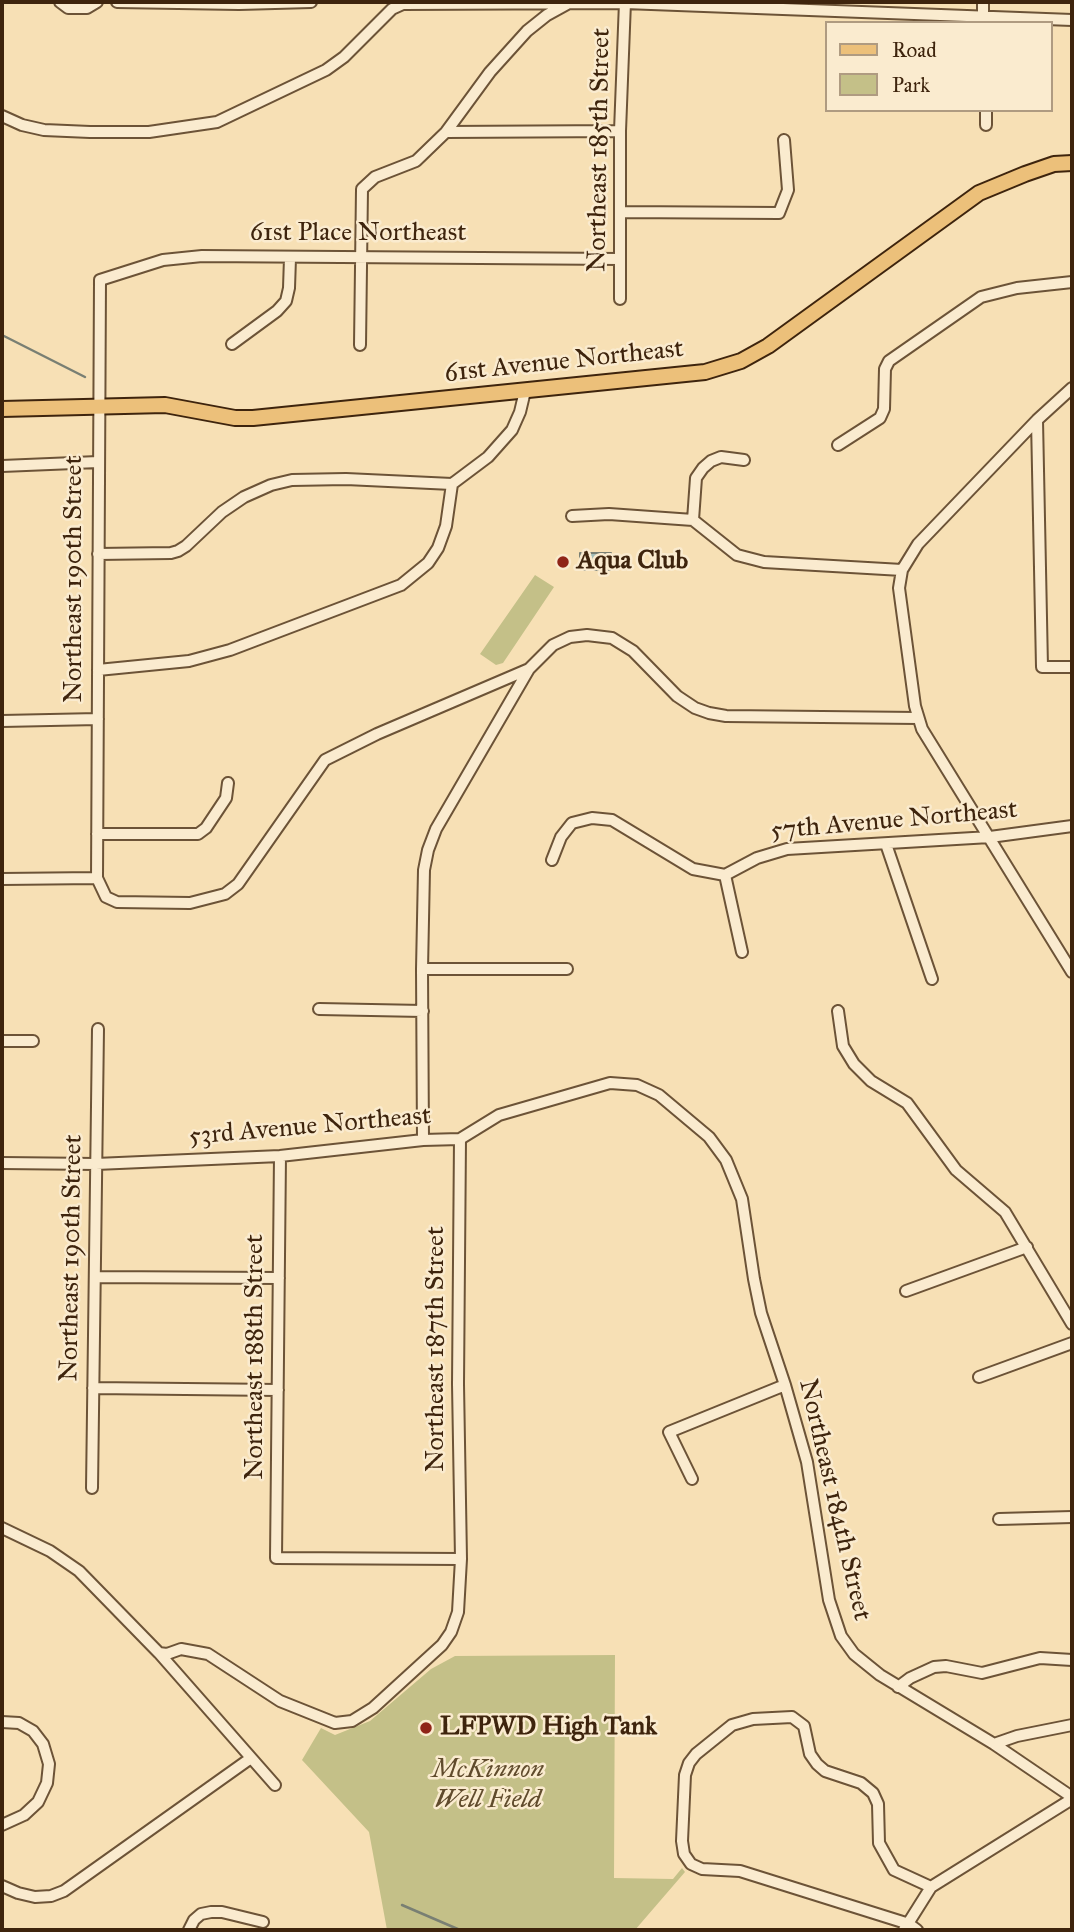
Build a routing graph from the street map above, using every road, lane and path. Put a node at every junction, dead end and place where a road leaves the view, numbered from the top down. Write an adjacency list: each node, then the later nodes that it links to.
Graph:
1 (60, 2): 2 (street)
2 (97, 2)
3 (117, 2): 4 (street)
4 (311, 2)
5 (983, 2): 9 (street)
6 (569, 3): 7 (street); 12 (street); 15 (street)
7 (625, 3): 8 (street); 14 (street, Northeast 185th Street)
8 (749, 5): 9 (street)
9 (983, 19): 10 (street)
10 (1072, 20)
11 (986, 112): 13 (street)
12 (2, 116)
13 (986, 125)
14 (620, 131): 15 (street); 18 (street, Northeast 185th Street)
15 (446, 132): 19 (street)
16 (784, 139): 18 (street)
17 (1072, 163): 28 (main road, 61st Avenue Northeast)
18 (620, 212): 21 (street, Northeast 185th Street)
19 (360, 256): 20 (street, 61st Place Northeast); 21 (street, 61st Place Northeast); 26 (street)
20 (290, 258): 22 (street, 61st Place Northeast); 25 (street)
21 (620, 259): 24 (street, Northeast 185th Street)
22 (100, 280): 29 (street, Northeast 190th Street)
23 (1072, 282): 32 (street)
24 (620, 299)
25 (232, 344)
26 (360, 345)
27 (1072, 388): 31 (street)
28 (525, 391): 29 (main road, 61st Avenue Northeast); 36 (street)
29 (99, 407): 30 (main road, 61st Avenue Northeast); 34 (street, Northeast 190th Street)
30 (2, 409)
31 (1037, 420): 40 (street); 41 (street)
32 (838, 445)
33 (744, 460): 38 (street)
34 (98, 462): 35 (street); 39 (street, Northeast 190th Street)
35 (2, 466)
36 (452, 484): 39 (street); 43 (street)
37 (572, 516): 38 (street)
38 (693, 520): 40 (street)
39 (98, 554): 43 (street, Northeast 190th Street)
40 (902, 569): 44 (street)
41 (1072, 667)
42 (528, 669): 44 (street); 54 (street); 57 (street)
43 (98, 670): 45 (street, Northeast 190th Street)
44 (918, 718): 50 (street)
45 (97, 719): 46 (street); 49 (street, Northeast 190th Street)
46 (2, 721)
47 (228, 783): 49 (street)
48 (1072, 826): 50 (street, 57th Avenue Northeast)
49 (97, 834): 54 (street, Northeast 190th Street)
50 (989, 837): 51 (street, 57th Avenue Northeast); 59 (street)
51 (887, 844): 53 (street, 57th Avenue Northeast); 60 (street)
52 (552, 860): 53 (street)
53 (725, 875): 56 (street)
54 (97, 878): 55 (street)
55 (2, 879)
56 (742, 951)
57 (422, 969): 58 (street); 62 (street)
58 (567, 969)
59 (1072, 972)
60 (932, 979)
61 (318, 1009): 62 (street)
62 (423, 1011): 69 (street)
63 (838, 1011): 73 (street)
64 (98, 1029): 72 (street, Northeast 190th Street)
65 (2, 1041): 66 (street)
66 (33, 1041)
67 (610, 1083): 68 (street, 53rd Avenue Northeast); 80 (street, Northeast 184th Street)
68 (460, 1139): 69 (street, 53rd Avenue Northeast); 88 (street, Northeast 187th Street)
69 (423, 1140): 70 (street, 53rd Avenue Northeast)
70 (280, 1156): 72 (street, 53rd Avenue Northeast); 75 (street, Northeast 188th Street)
71 (2, 1163): 72 (street, 53rd Avenue Northeast)
72 (96, 1164): 74 (street, Northeast 190th Street)
73 (1027, 1247): 76 (street); 77 (street)
74 (95, 1277): 75 (street); 81 (street, Northeast 190th Street)
75 (279, 1278): 82 (street, Northeast 188th Street)
76 (906, 1291)
77 (1072, 1324)
78 (1072, 1343): 79 (street)
79 (979, 1377)
80 (785, 1385): 83 (street); 91 (street, Northeast 184th Street)
81 (93, 1388): 82 (street); 84 (street, Northeast 190th Street)
82 (278, 1390): 88 (street, Northeast 188th Street)
83 (692, 1479)
84 (92, 1488)
85 (1072, 1517): 86 (street)
86 (999, 1518)
87 (2, 1528): 89 (street)
88 (461, 1559): 89 (street, Northeast 187th Street)
89 (159, 1653): 95 (street)
90 (1072, 1660): 91 (street)
91 (898, 1687): 94 (street, Northeast 184th Street)
92 (2, 1722): 98 (street)
93 (1072, 1726): 94 (street)
94 (995, 1744): 97 (street, Northeast 184th Street)
95 (251, 1758): 96 (street); 99 (street)
96 (275, 1785)
97 (1072, 1798): 100 (street)
98 (2, 1825)
99 (2, 1886)
100 (931, 1887): 102 (street); 102 (street)
101 (263, 1922): 103 (street)
102 (910, 1928)
103 (188, 1930)

